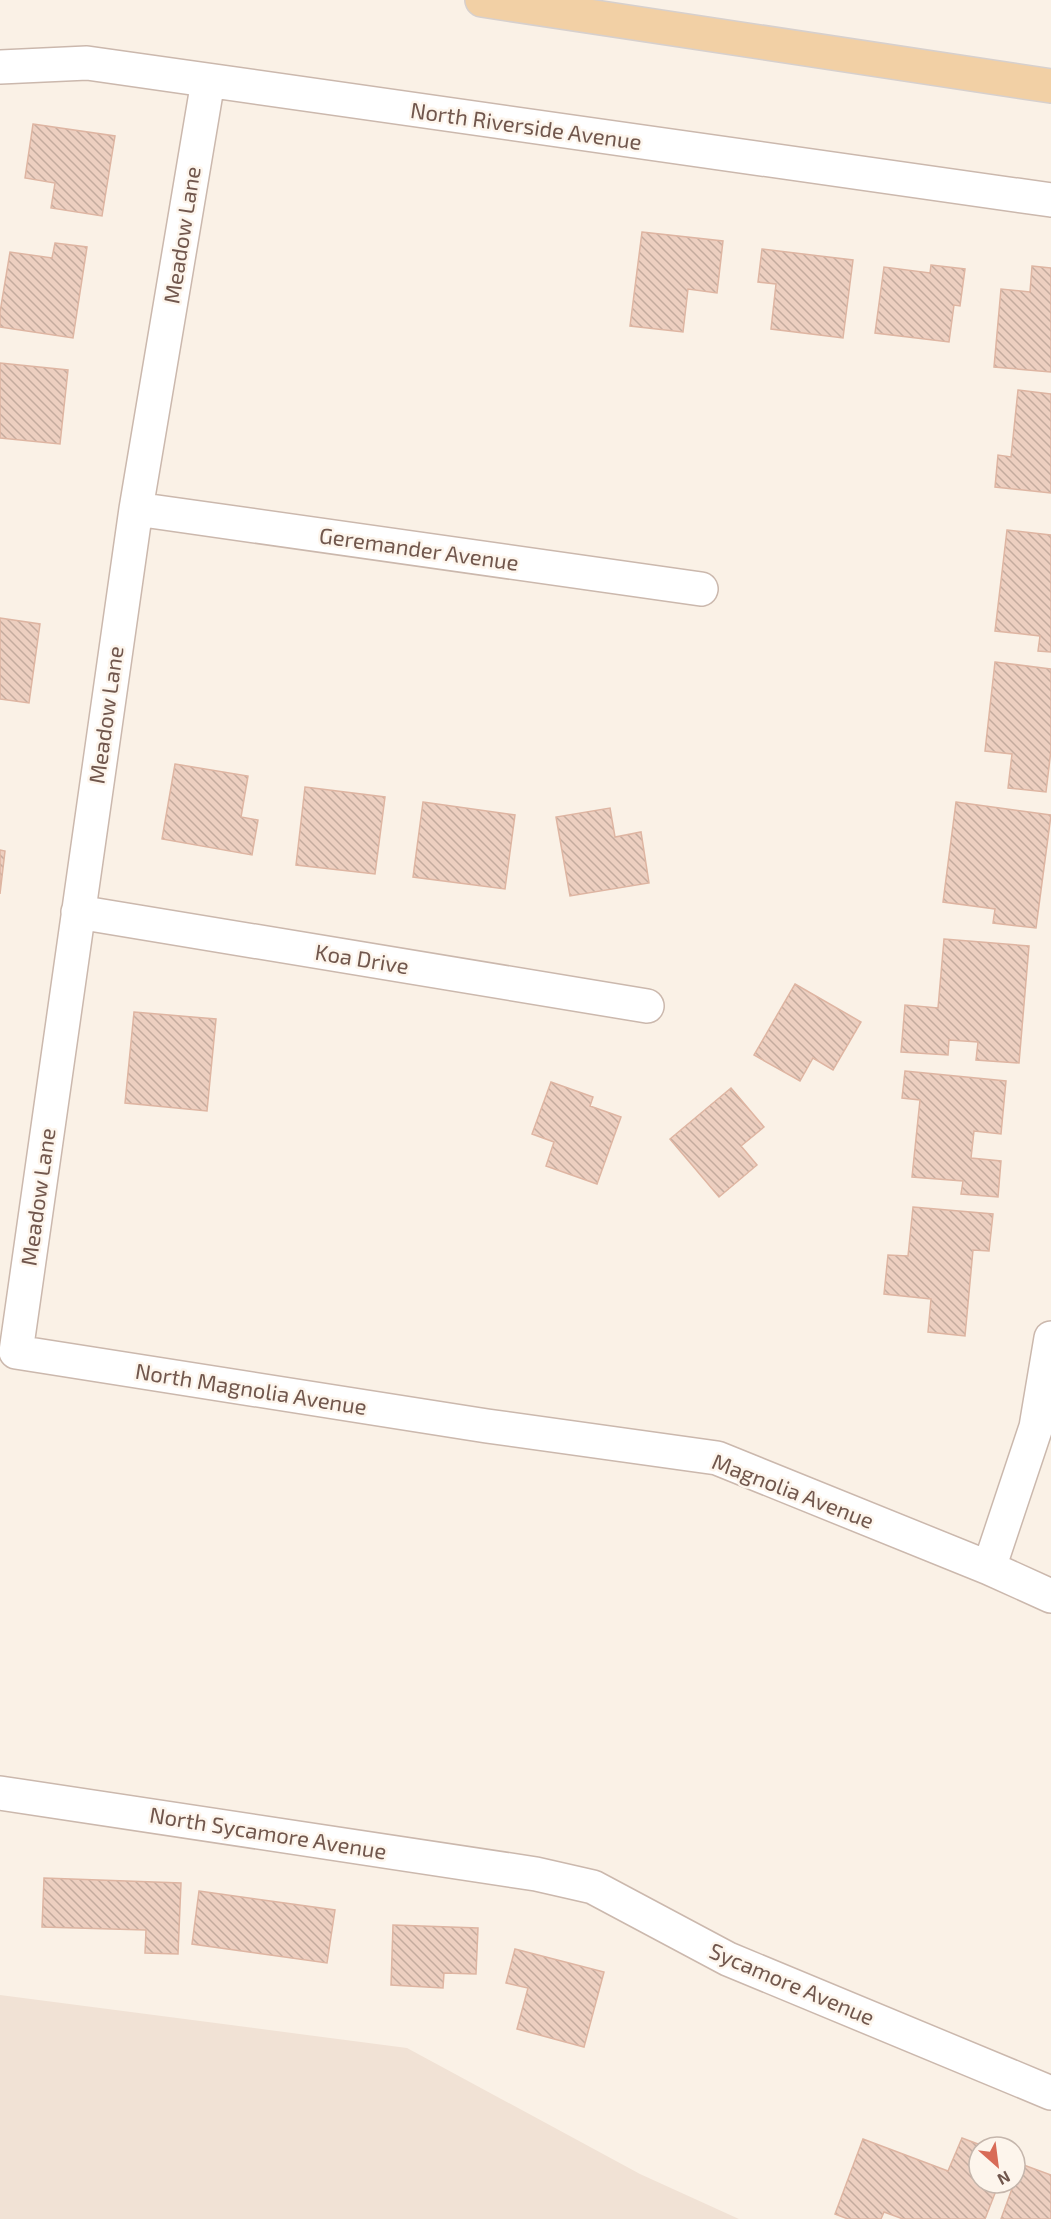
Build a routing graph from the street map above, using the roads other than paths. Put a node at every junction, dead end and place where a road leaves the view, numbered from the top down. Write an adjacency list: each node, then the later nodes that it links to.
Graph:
1 (482, 0): 4 (main road)
2 (0, 66): 3 (street, North Riverside Avenue)
3 (208, 81): 5 (street, North Riverside Avenue); 6 (street, Meadow Lane)
4 (1051, 86)
5 (1051, 200)
6 (136, 509): 7 (street, Geremander Avenue); 8 (street, Meadow Lane)
7 (701, 589)
8 (78, 912): 9 (street, Koa Drive); 11 (street, Meadow Lane)
9 (647, 1006)
10 (1051, 1338): 13 (street)
11 (16, 1352): 12 (street, North Magnolia Avenue)
12 (487, 1426): 13 (street, Magnolia Avenue)
13 (989, 1568): 14 (street, Magnolia Avenue)
14 (1051, 1596)
15 (0, 1793): 16 (street, North Sycamore Avenue)
16 (536, 1874): 17 (street, Sycamore Avenue)
17 (1051, 2093)

